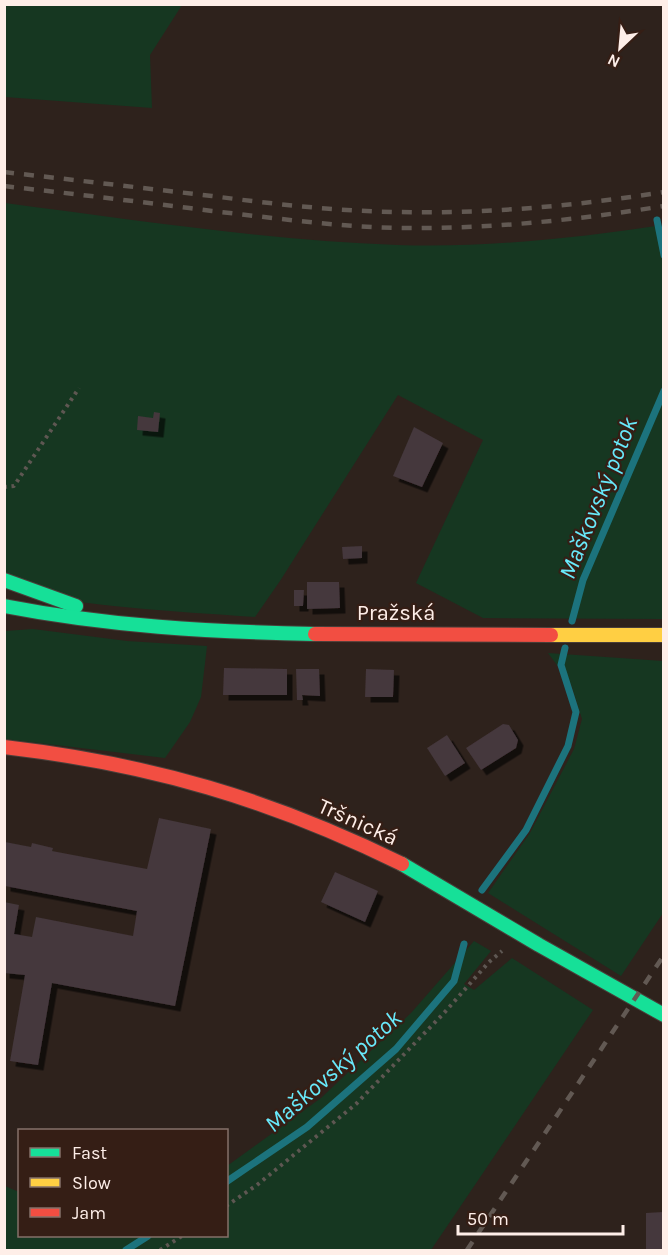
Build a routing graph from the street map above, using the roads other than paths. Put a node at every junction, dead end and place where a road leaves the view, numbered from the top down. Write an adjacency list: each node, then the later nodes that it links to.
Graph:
1 (4, 580): 3 (street, Pražská)
2 (4, 606): 3 (street, Pražská)
3 (129, 625): 4 (street, Pražská)
4 (663, 635)
5 (4, 747): 6 (street, Tršnická)
6 (663, 1015)

